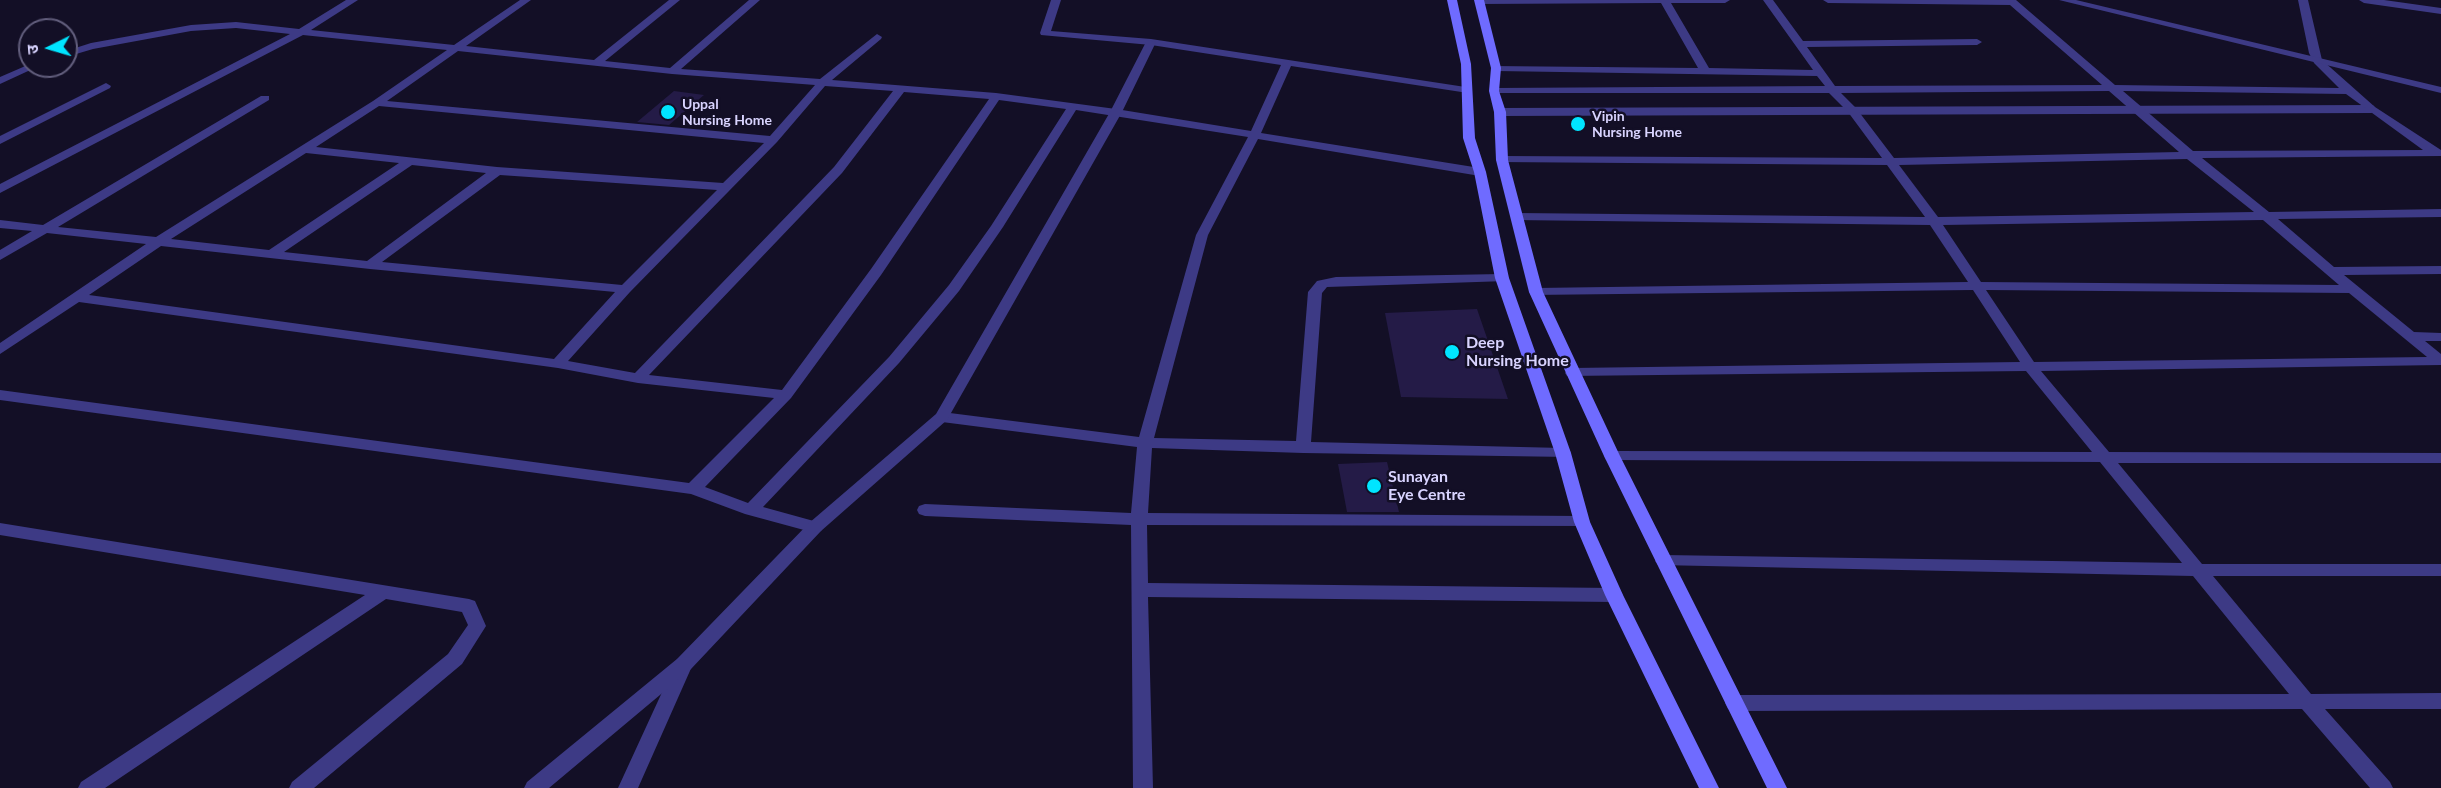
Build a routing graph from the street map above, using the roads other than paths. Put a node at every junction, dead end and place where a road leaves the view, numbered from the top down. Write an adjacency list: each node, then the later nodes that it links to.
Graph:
1 (353, 0): 17 (street)
2 (526, 0): 22 (street)
3 (675, 0): 25 (street)
4 (756, 0): 28 (street)
5 (1056, 0): 19 (street)
6 (1452, 0): 38 (main road)
7 (1479, 0): 14 (street); 27 (main road)
8 (1725, 0): 14 (street)
9 (1768, 0): 21 (street)
10 (1827, 0): 15 (street)
11 (2065, 0): 24 (street)
12 (2303, 0): 24 (street)
13 (2364, 0): 16 (street)
14 (1665, 1): 29 (street)
15 (2011, 1): 35 (street)
16 (2441, 10)
17 (300, 32): 22 (street); 23 (street); 63 (street)
18 (877, 37): 33 (street)
19 (1151, 42): 26 (street); 49 (street)
20 (1977, 42): 21 (street)
21 (1799, 44): 31 (street)
22 (457, 48): 25 (street); 44 (street)
23 (78, 50)
24 (2318, 61): 39 (street); 41 (street)
25 (596, 63): 28 (street)
26 (1287, 64): 38 (street); 51 (street)
27 (1496, 68): 29 (street); 40 (main road)
28 (672, 71): 33 (street)
29 (1706, 72): 31 (street)
30 (18, 73): 32 (street)
31 (1821, 73): 37 (street)
32 (0, 81)
33 (823, 82): 36 (street); 52 (street)
34 (106, 86): 53 (street)
35 (2110, 87): 37 (street); 41 (street); 48 (street)
36 (901, 88): 42 (street); 88 (street)
37 (1832, 89): 40 (street); 47 (street)
38 (1468, 90): 61 (main road)
39 (2441, 90)
40 (1494, 91): 50 (main road)
41 (2349, 91): 46 (street)
42 (996, 96): 45 (street); 90 (street)
43 (265, 98): 69 (street)
44 (377, 103): 52 (street); 54 (street)
45 (1073, 106): 49 (street); 99 (street)
46 (2371, 109): 48 (lane); 56 (street)
47 (1852, 110): 48 (lane); 50 (lane); 59 (street)
48 (2137, 110): 55 (street)
49 (1116, 112): 51 (street); 91 (street)
50 (1500, 112): 57 (main road)
51 (1254, 136): 61 (street); 92 (street)
52 (773, 140): 62 (street)
53 (0, 141)
54 (303, 149): 58 (street); 70 (street)
55 (2190, 155): 56 (street); 59 (street); 66 (street)
56 (2439, 155)
57 (1502, 160): 59 (street); 65 (main road)
58 (410, 161): 60 (street); 71 (street)
59 (1892, 162): 67 (street)
60 (496, 171): 62 (street); 73 (street)
61 (1480, 172): 76 (main road)
62 (727, 187): 78 (street)
63 (0, 189)
64 (2441, 213): 66 (street)
65 (1517, 217): 67 (street); 80 (main road)
66 (2268, 217): 67 (street); 75 (street)
67 (1934, 221): 77 (street)
68 (0, 225): 69 (street)
69 (44, 229): 70 (street); 72 (street)
70 (158, 242): 71 (street); 81 (street)
71 (272, 254): 73 (street)
72 (0, 256)
73 (370, 265): 78 (street)
74 (2441, 270): 75 (street)
75 (2330, 271): 79 (street)
76 (1502, 279): 93 (street); 94 (main road)
77 (1976, 286): 79 (street); 80 (street); 86 (street)
78 (625, 289): 85 (street)
79 (2352, 290): 82 (street)
80 (1536, 292): 87 (main road)
81 (79, 298): 84 (street); 85 (street)
82 (2412, 336): 83 (street); 86 (street)
83 (2441, 337)
84 (0, 350)
85 (558, 364): 88 (street)
86 (2031, 368): 87 (street); 96 (street)
87 (1572, 373): 95 (main road)
88 (638, 378): 90 (street)
89 (0, 395): 98 (street)
90 (786, 395): 98 (street)
91 (942, 417): 92 (street); 103 (street)
92 (1145, 443): 93 (street); 101 (street)
93 (1303, 448): 94 (street)
94 (1563, 453): 102 (main road)
95 (1612, 456): 96 (street); 105 (main road)
96 (2105, 457): 97 (street); 106 (street)
97 (2441, 458)
98 (693, 489): 99 (street)
99 (751, 510): 103 (street)
100 (925, 510): 101 (street)
101 (1139, 519): 102 (street); 108 (street)
102 (1582, 522): 110 (main road)
103 (815, 528): 111 (street)
104 (0, 529): 109 (street)
105 (1664, 561): 106 (street); 114 (main road)
106 (2200, 570): 107 (street); 112 (street)
107 (2441, 570)
108 (1138, 590): 110 (street); 119 (street)
109 (382, 593): 115 (street); 116 (street)
110 (1614, 595): 120 (main road)
111 (684, 664): 117 (street); 118 (street)
112 (2306, 701): 113 (street); 114 (street); 122 (street)
113 (2441, 701)
114 (1735, 703): 121 (main road)
115 (88, 788)
116 (299, 788)
117 (534, 788)
118 (628, 788)
119 (1143, 788)
120 (1709, 788)
121 (1777, 788)
122 (2383, 788)

